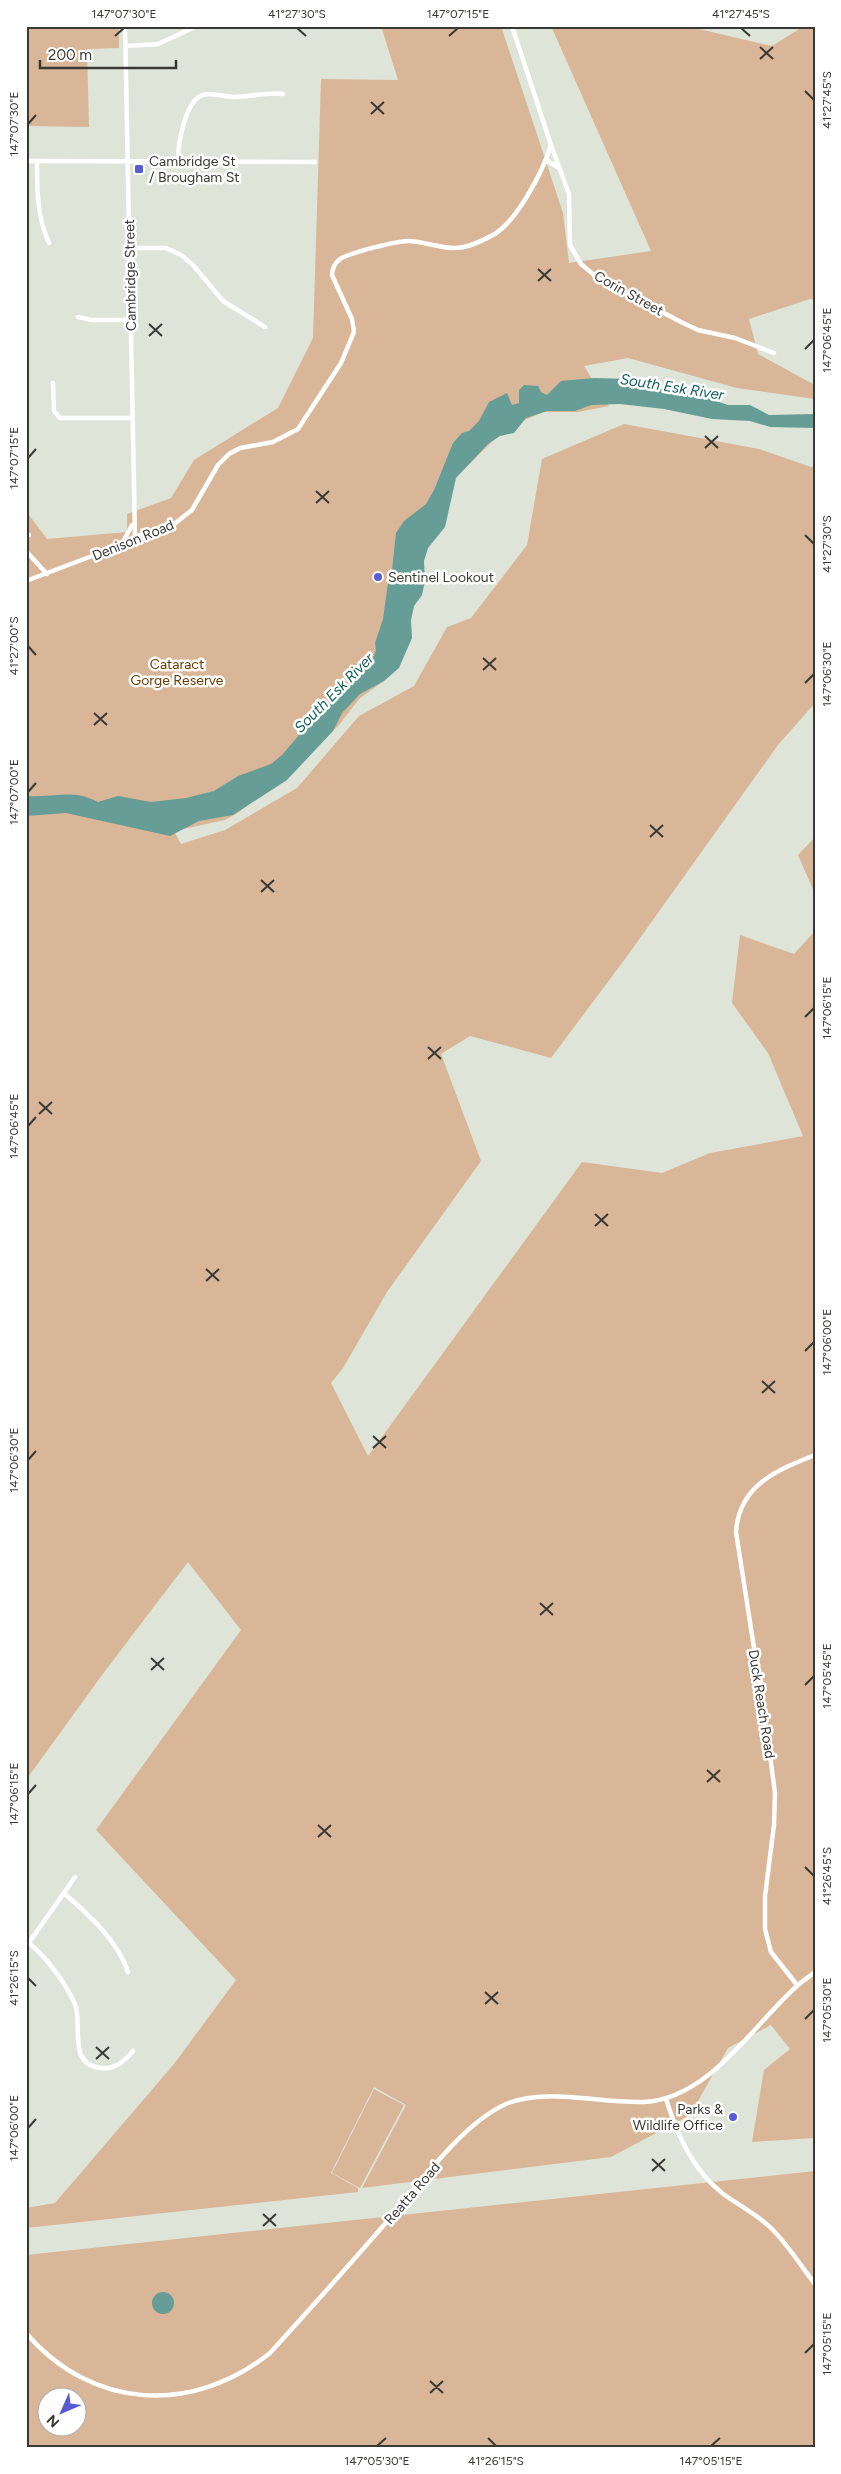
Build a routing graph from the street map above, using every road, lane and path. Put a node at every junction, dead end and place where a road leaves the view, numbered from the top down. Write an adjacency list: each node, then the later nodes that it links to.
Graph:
1 (125, 26): 4 (street, Cambridge Street)
2 (197, 26): 4 (street)
3 (512, 26): 6 (street, Corin Street)
4 (126, 46): 11 (street, Cambridge Street)
5 (283, 94): 7 (street)
6 (551, 145): 8 (street, Denison Road); 13 (street, Corin Street)
7 (178, 160): 11 (street); 12 (street)
8 (546, 160): 13 (street); 23 (street, Denison Road)
9 (26, 161): 10 (street)
10 (37, 161): 11 (street); 14 (street)
11 (127, 161): 15 (street, Cambridge Street)
12 (316, 162)
13 (560, 169): 19 (street, Corin Street)
14 (50, 243)
15 (129, 248): 17 (street, Cambridge Street); 18 (street)
16 (78, 317): 17 (street)
17 (130, 320): 21 (street, Cambridge Street)
18 (265, 327)
19 (774, 353)
20 (53, 383): 21 (street)
21 (132, 418): 22 (street, Cambridge Street)
22 (133, 523): 23 (street, Cambridge Street); 24 (street)
23 (135, 537): 24 (street, Denison Road)
24 (121, 544): 26 (street, Denison Road)
25 (26, 551): 26 (street)
26 (47, 574): 27 (street, Denison Road)
27 (26, 581)
28 (815, 1455): 34 (street, Duck Reach Road)
29 (76, 1877): 30 (street)
30 (65, 1894): 31 (street); 32 (street)
31 (28, 1945): 35 (street)
32 (128, 1972)
33 (815, 1972): 34 (street, Reatta Road)
34 (797, 1985): 36 (street, Reatta Road)
35 (133, 2051)
36 (666, 2099): 37 (street); 38 (street, Reatta Road)
37 (815, 2284)
38 (26, 2333)

